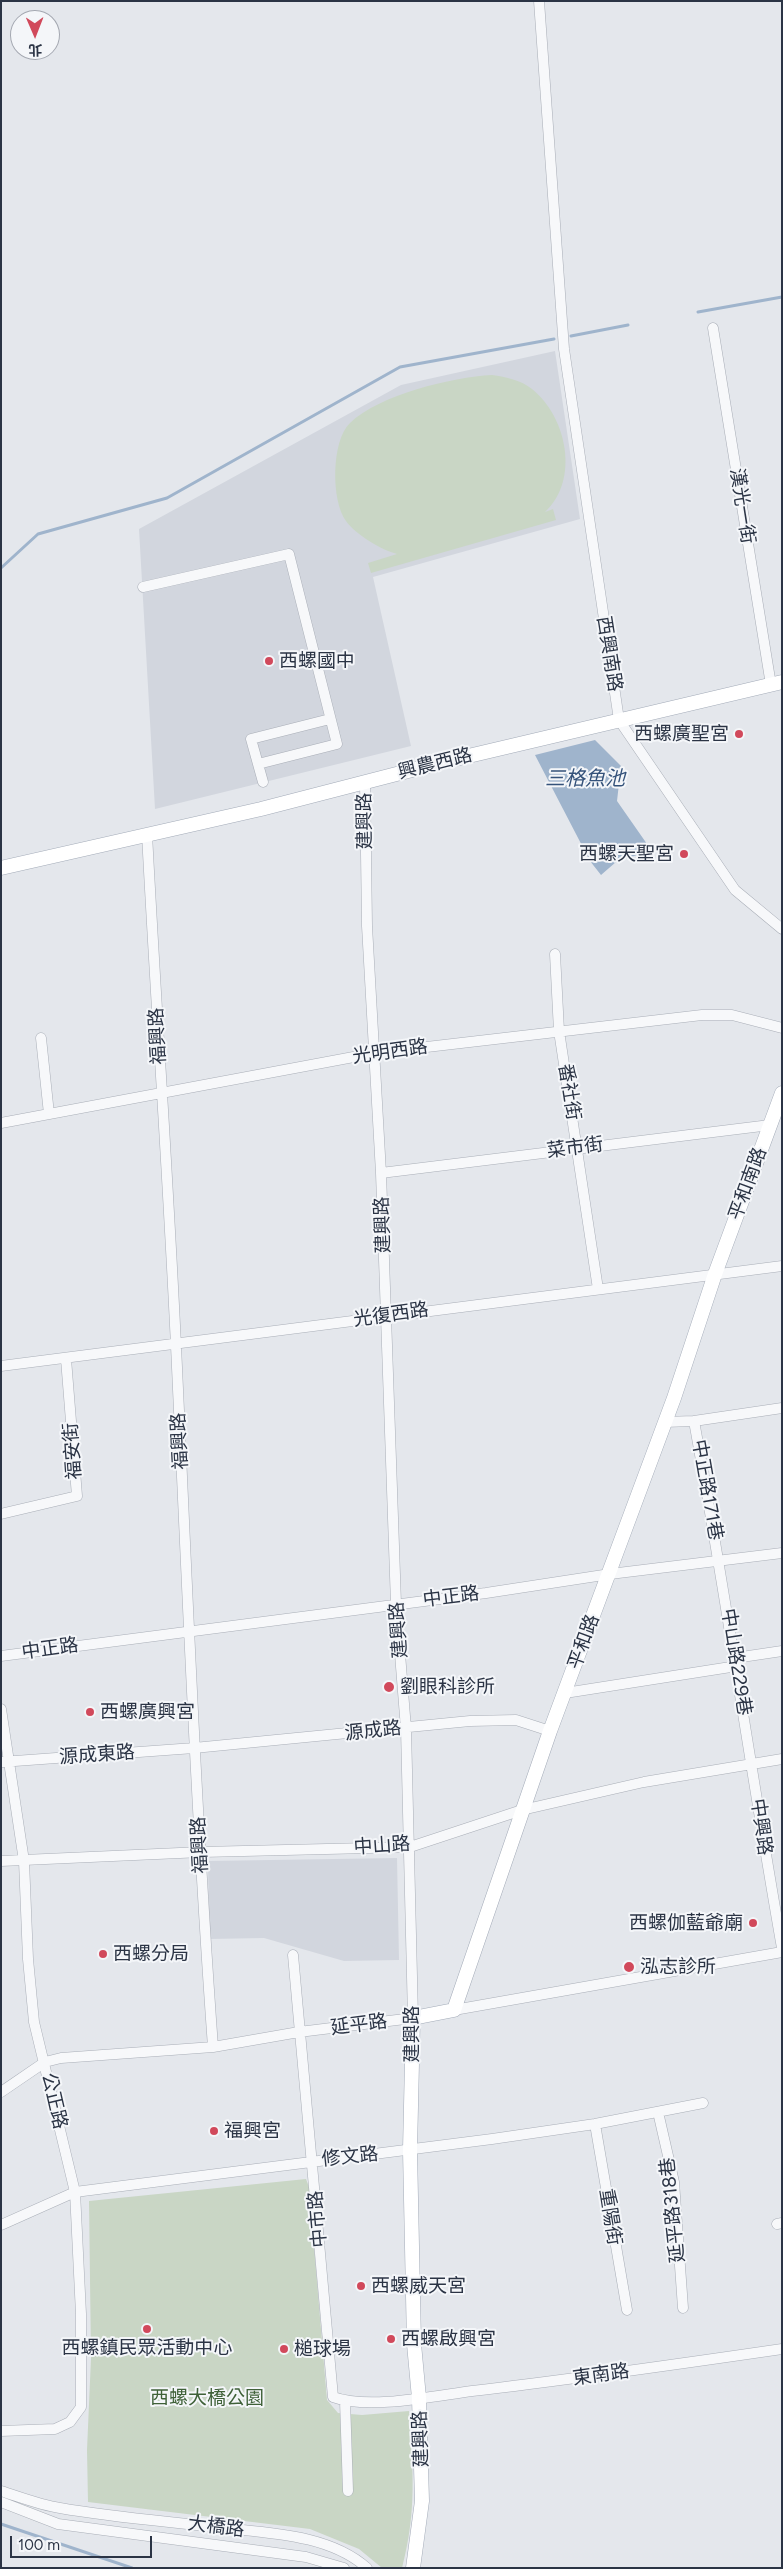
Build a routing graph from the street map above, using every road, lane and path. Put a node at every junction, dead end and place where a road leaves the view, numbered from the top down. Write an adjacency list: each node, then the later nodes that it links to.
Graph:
1 (539, 1): 6 (street, 西興南路)
2 (712, 328): 4 (street, 漢光一街)
3 (143, 587): 5 (street)
4 (776, 683): 6 (main road, 興農西路)
5 (330, 720): 7 (street); 7 (street)
6 (619, 720): 8 (main road, 興農西路); 12 (street, 西興南路)
7 (258, 764): 9 (street)
8 (365, 781): 10 (main road, 興農西路); 17 (street, 建興路)
9 (263, 782)
10 (147, 834): 11 (main road, 興農西路); 18 (street, 福興路)
11 (1, 868)
12 (782, 929)
13 (555, 954): 15 (street, 番社街)
14 (782, 1028): 15 (street, 光明西路)
15 (559, 1031): 17 (street, 光明西路); 23 (street, 番社街)
16 (42, 1038): 20 (street)
17 (375, 1053): 18 (street, 光明西路); 24 (street, 建興路)
18 (162, 1093): 20 (street, 光明西路); 29 (street, 福興路)
19 (782, 1093): 22 (main road, 平和南路)
20 (49, 1114): 21 (street, 光明西路)
21 (1, 1123)
22 (770, 1125): 23 (street, 菜市街); 26 (main road, 平和南路)
23 (577, 1148): 24 (street, 菜市街); 27 (street, 番社街)
24 (381, 1173): 28 (street, 建興路)
25 (782, 1266): 26 (street, 光復西路)
26 (715, 1274): 27 (street, 光復西路); 34 (main road, 平和路)
27 (598, 1289): 28 (street, 光復西路)
28 (387, 1316): 29 (street, 光復西路); 39 (street, 建興路)
29 (176, 1344): 30 (street, 光復西路); 40 (street, 福興路)
30 (66, 1358): 31 (street, 光復西路); 35 (street, 福安街)
31 (1, 1366)
32 (782, 1408): 33 (street)
33 (694, 1421): 34 (street); 37 (street, 中正路171巷)
34 (664, 1422): 38 (main road, 平和路)
35 (1, 1514)
36 (782, 1553): 37 (street, 中正路)
37 (720, 1560): 38 (street, 中正路); 43 (street, 中山路229巷)
38 (610, 1574): 39 (street, 中正路); 44 (main road, 平和路)
39 (396, 1604): 40 (street, 中正路); 46 (street, 建興路)
40 (189, 1630): 42 (street, 中正路); 48 (street, 福興路)
41 (782, 1651): 43 (street)
42 (1, 1656)
43 (736, 1662): 44 (street); 51 (street, 中山路229巷)
44 (565, 1693): 47 (main road, 平和路)
45 (1, 1709): 50 (street, 公正路)
46 (406, 1729): 47 (street, 源成路); 48 (street, 源成路); 53 (street, 建興路)
47 (550, 1731): 52 (main road, 平和路)
48 (194, 1748): 50 (street, 源成東路); 54 (street, 福興路)
49 (782, 1760): 51 (street, 中山路)
50 (5, 1761): 56 (street, 公正路)
51 (752, 1764): 52 (street, 中山路); 57 (street, 中興路)
52 (522, 1810): 53 (street, 中山路); 60 (main road, 平和路)
53 (410, 1847): 54 (street, 中山路); 61 (street, 建興路)
54 (202, 1852): 56 (street, 中山路); 63 (street, 福興路)
55 (1, 1861): 56 (street, 中山路)
56 (24, 1861): 64 (street, 公正路)
57 (782, 1948)
58 (782, 1952): 60 (street, 延平路)
59 (293, 1955): 62 (street, 中市路)
60 (454, 2010): 61 (main road, 延平路)
61 (413, 2018): 62 (street, 延平路); 69 (main road, 建興路)
62 (299, 2032): 63 (street, 延平路); 70 (street, 中市路)
63 (213, 2047): 64 (street, 延平路)
64 (45, 2062): 65 (street, 延平路); 71 (street, 公正路)
65 (1, 2092)
66 (703, 2103): 67 (street, 修文路)
67 (658, 2112): 68 (street, 修文路); 73 (street, 延平路318巷)
68 (595, 2124): 69 (street, 修文路); 74 (street, 重陽街)
69 (410, 2150): 70 (street, 修文路); 76 (main road, 建興路)
70 (313, 2161): 71 (street, 修文路); 77 (street, 中市路)
71 (75, 2192): 72 (street, 修文路); 78 (street, 公正路)
72 (1, 2225)
73 (683, 2308)
74 (627, 2310)
75 (782, 2349): 76 (street, 東南路)
76 (419, 2398): 77 (street); 84 (main road, 建興路)
77 (345, 2401): 80 (street)
78 (1, 2431)
79 (1, 2491): 83 (street, 大橋路)
80 (348, 2491)
81 (1, 2502): 82 (street, 大橋路)
82 (344, 2568)
83 (367, 2568)
84 (413, 2568)

